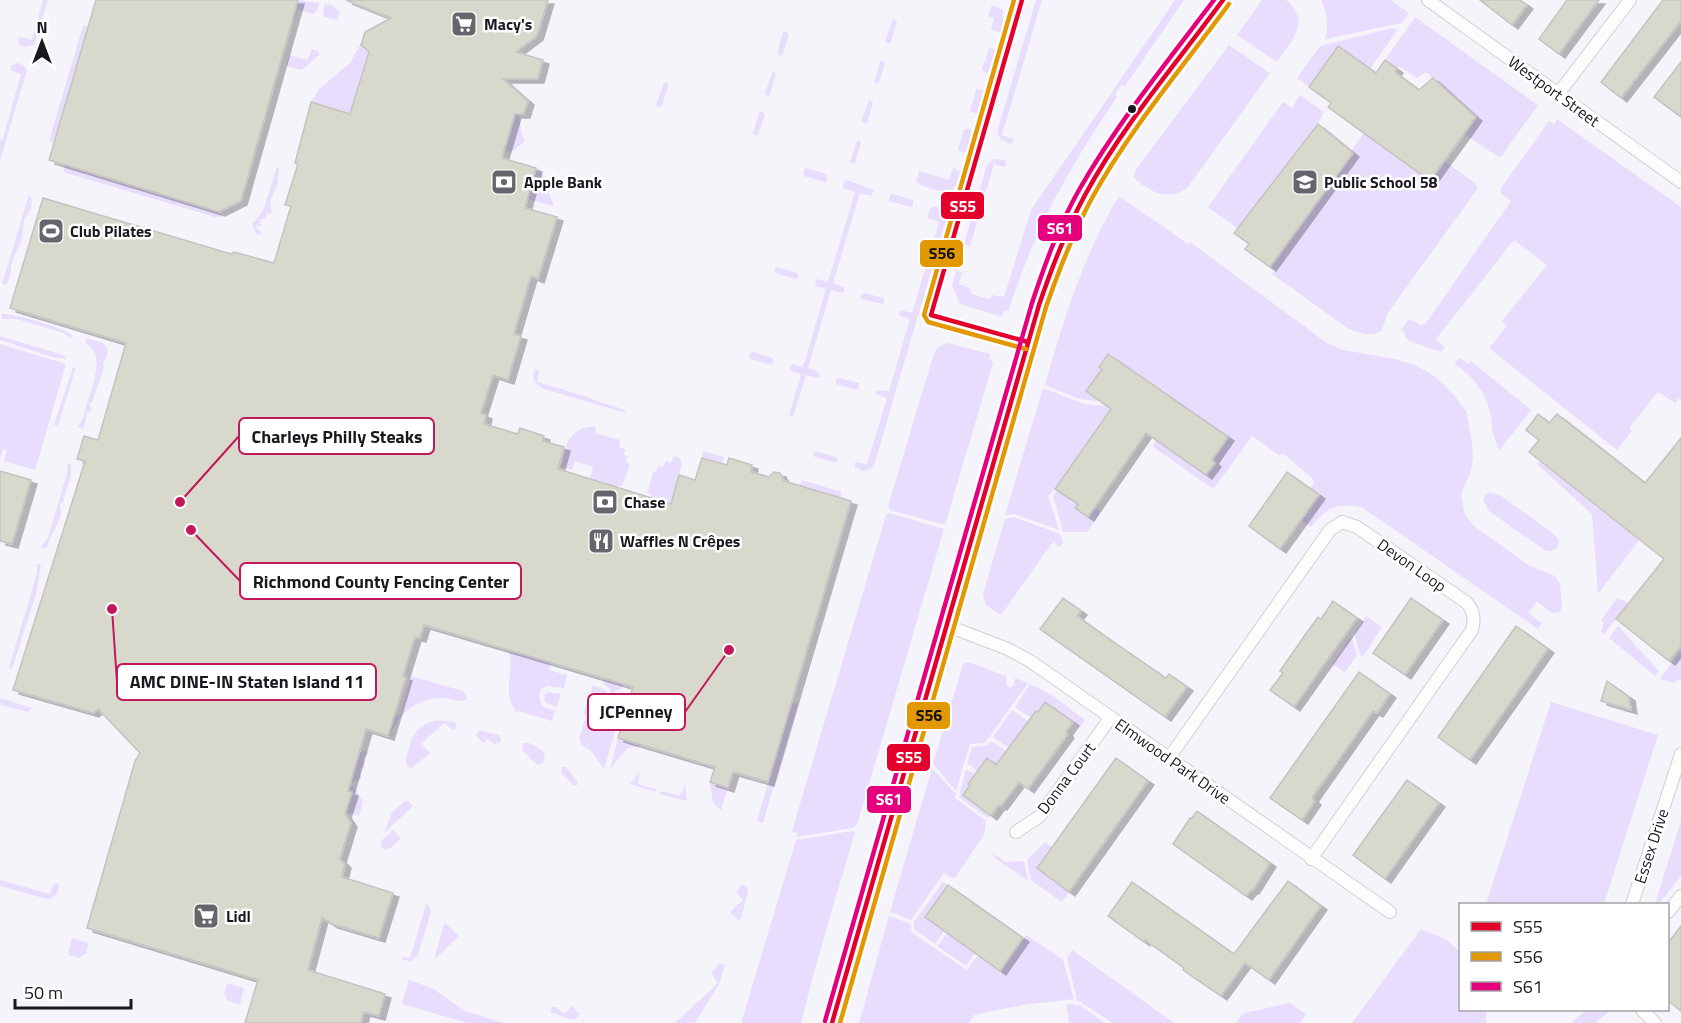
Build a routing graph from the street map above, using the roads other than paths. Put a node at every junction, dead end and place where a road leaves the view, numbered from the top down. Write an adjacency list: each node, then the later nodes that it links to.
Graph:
1 (1223, 0): 6 (street)
2 (1428, 0): 4 (street, Westport Street)
3 (1630, 0): 4 (street)
4 (1558, 94): 5 (street, Westport Street)
5 (1681, 182)
6 (948, 627): 7 (street, Elmwood Park Drive); 17 (street)
7 (1111, 717): 9 (street, Elmwood Park Drive); 10 (street, Donna Court)
8 (1681, 754): 13 (street, Essex Drive)
9 (1169, 758): 11 (street, Elmwood Park Drive); 11 (street, Devon Loop)
10 (1016, 832)
11 (1311, 859): 15 (street, Elmwood Park Drive)
12 (1681, 896): 14 (street)
13 (1632, 903)
14 (1669, 911)
15 (1390, 912)
16 (1643, 1011): 18 (street)
17 (832, 1023)
18 (1655, 1023)

